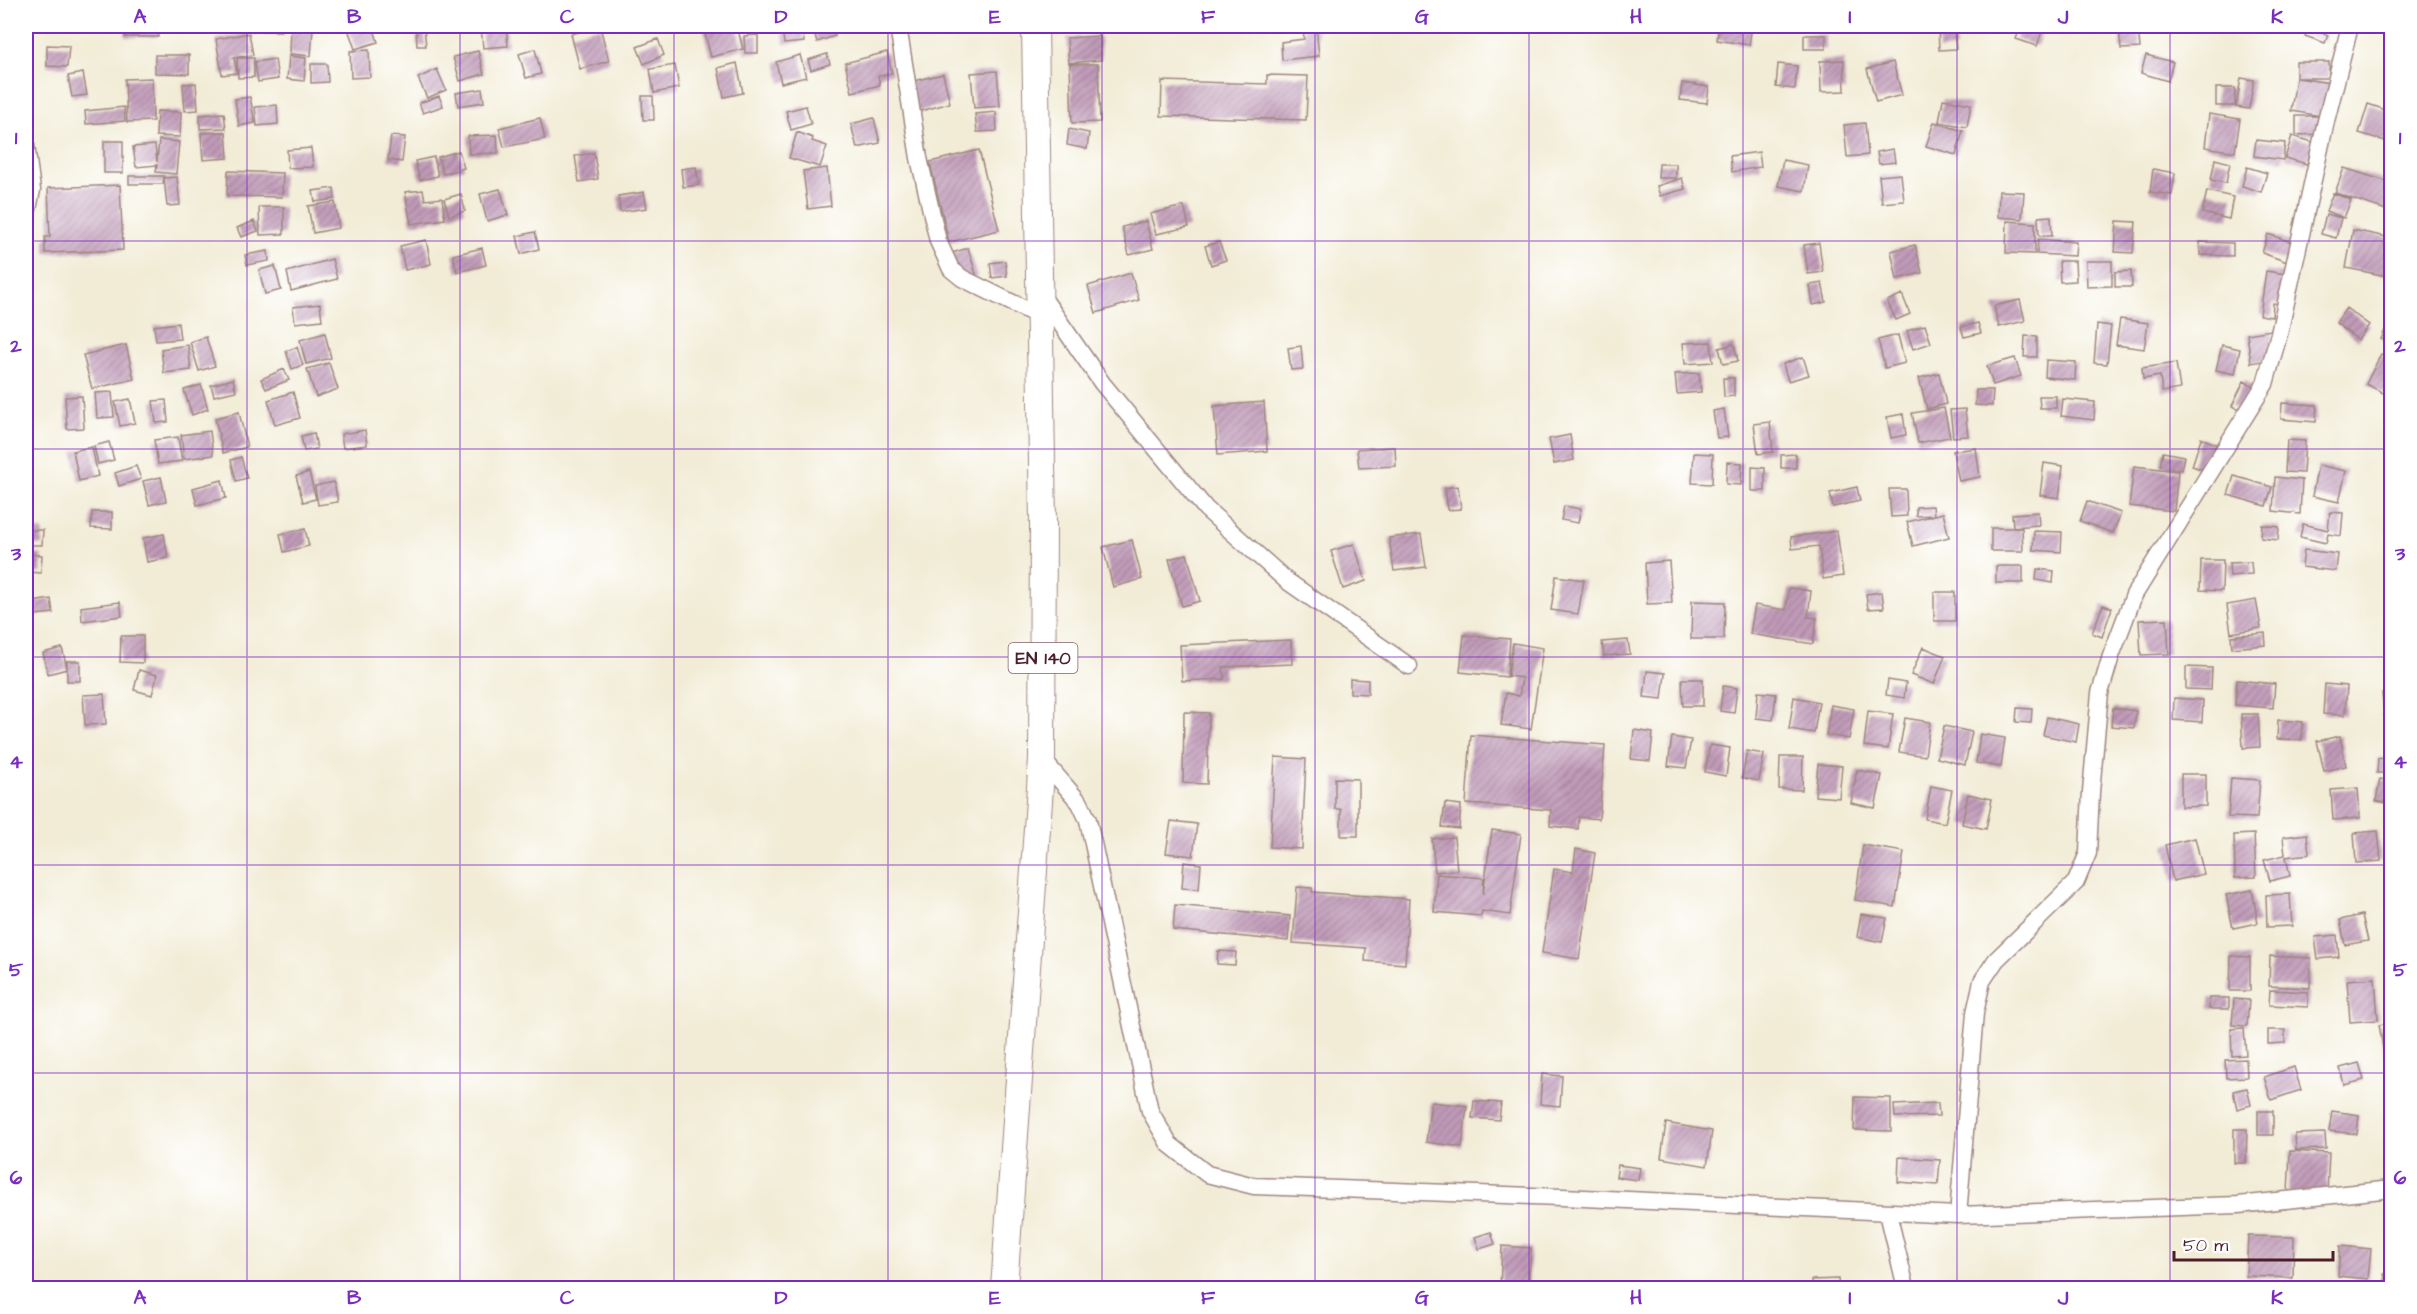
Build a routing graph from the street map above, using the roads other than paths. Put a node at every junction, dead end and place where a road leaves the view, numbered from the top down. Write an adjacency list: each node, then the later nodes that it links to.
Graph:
1 (898, 26): 6 (street)
2 (1035, 26): 6 (main road, EN 140)
3 (2350, 26): 11 (street)
4 (26, 145): 5 (street)
5 (26, 218)
6 (1039, 304): 7 (street); 8 (main road, EN 140)
7 (1409, 666)
8 (1042, 759): 10 (street); 12 (main road, EN 140)
9 (2391, 1189): 11 (street)
10 (1888, 1212): 11 (street); 13 (street)
11 (1958, 1215)
12 (1004, 1288)
13 (1906, 1288)

